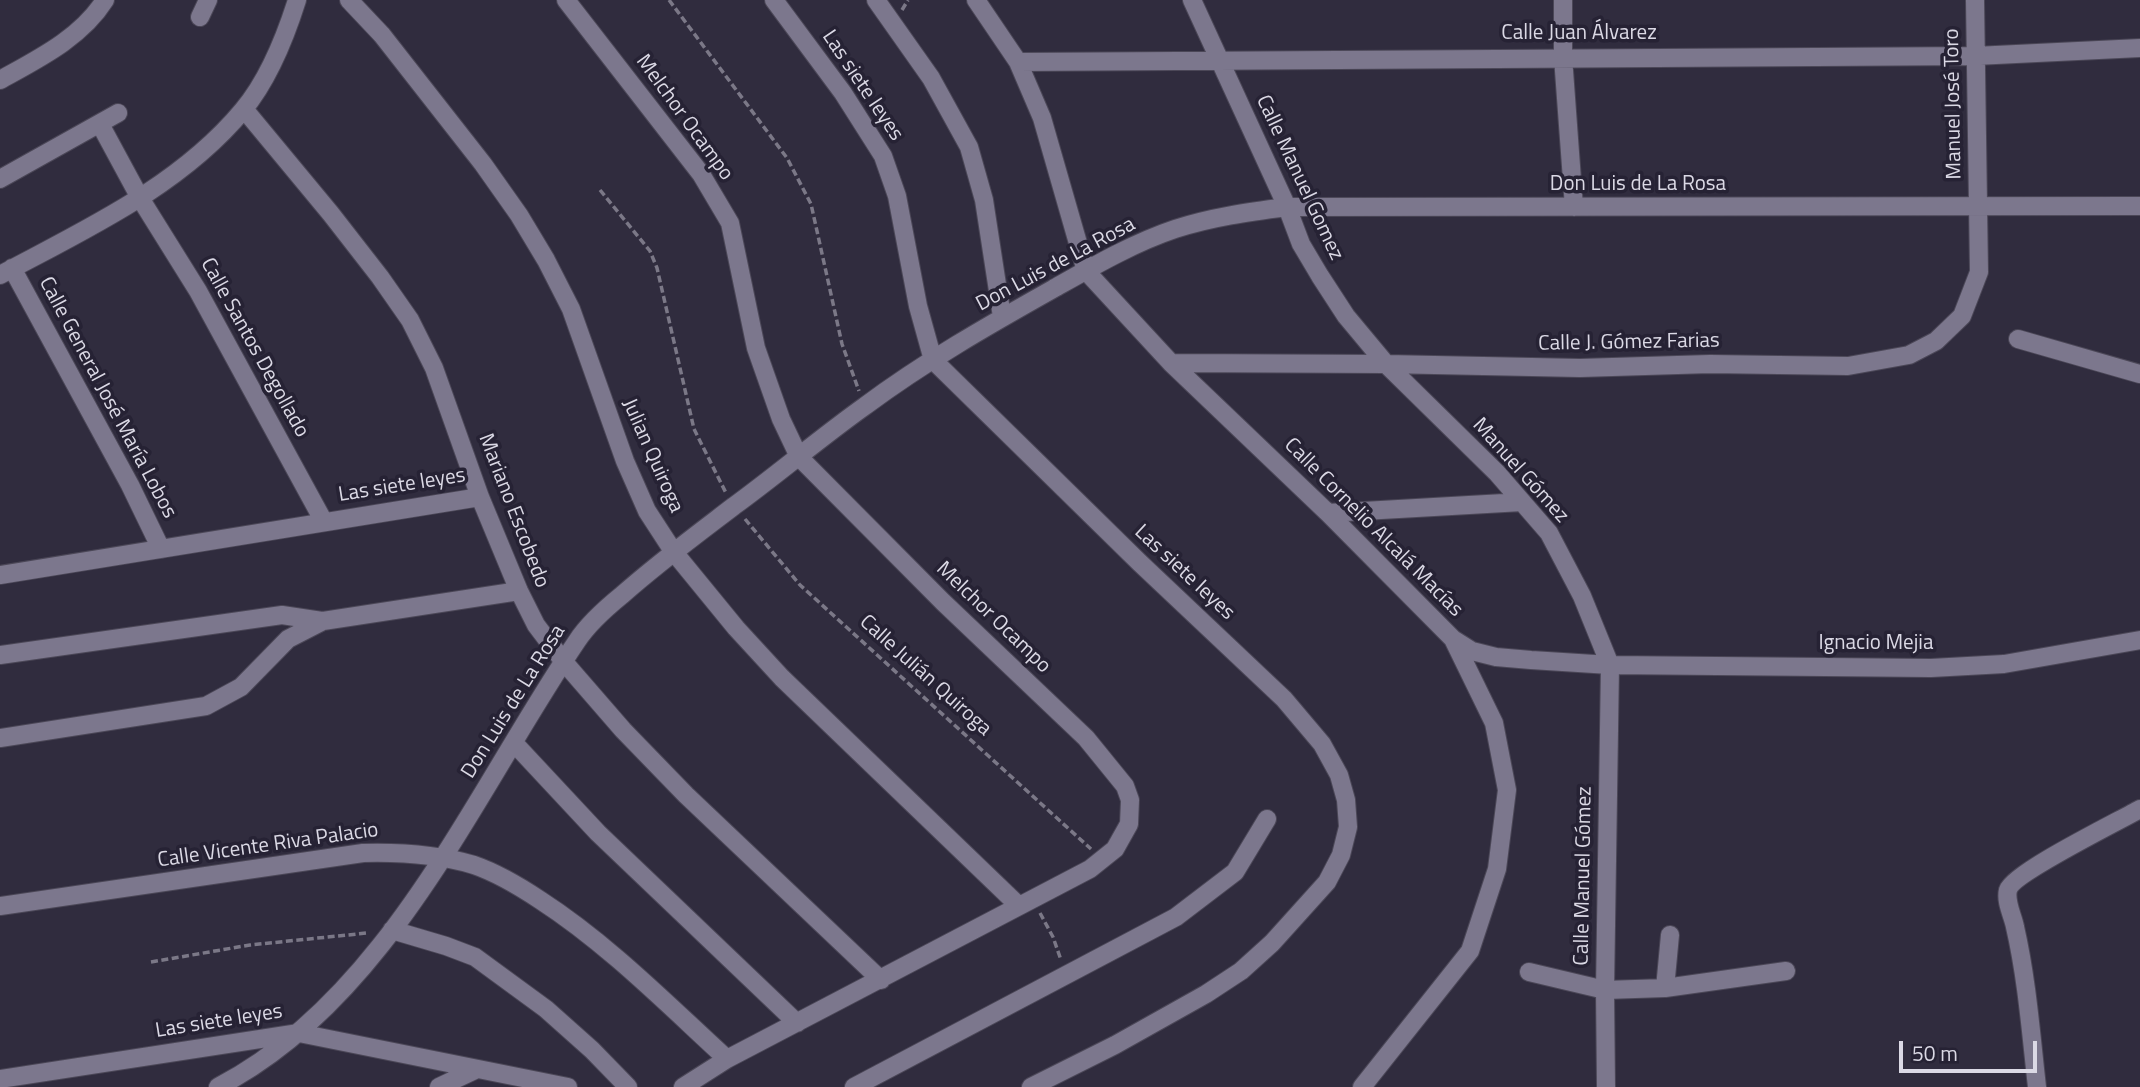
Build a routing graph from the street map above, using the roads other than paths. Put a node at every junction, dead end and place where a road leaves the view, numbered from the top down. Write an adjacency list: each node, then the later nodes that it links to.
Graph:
1 (104, 0): 16 (street)
2 (297, 0): 17 (street)
3 (349, 0): 40 (street, Julian Quiroga)
4 (566, 0): 34 (street, Melchor Ocampo)
5 (774, 0): 30 (street, Las siete leyes)
6 (876, 0): 28 (street)
7 (976, 0): 15 (street)
8 (1192, 0): 14 (street, Calle Manuel Gomez)
9 (1563, 0): 13 (street)
10 (1975, 0): 12 (street, Manuel José Toro)
11 (2140, 48): 12 (street, Calle Juan Álvarez)
12 (1975, 56): 13 (street, Calle Juan Álvarez); 25 (street, Manuel José Toro)
13 (1563, 57): 14 (street, Calle Juan Álvarez); 24 (street)
14 (1219, 60): 15 (street, Calle Juan Álvarez); 23 (street, Calle Manuel Gomez)
15 (1018, 62): 26 (street)
16 (0, 80)
17 (244, 109): 21 (street); 35 (street, Mariano Escobedo)
18 (118, 113): 19 (street)
19 (100, 124): 20 (street); 21 (street, Calle Santos Degollado)
20 (0, 179)
21 (140, 198): 27 (street); 38 (street, Calle Santos Degollado)
22 (2140, 206): 25 (street, Don Luis de La Rosa)
23 (1287, 207): 24 (street, Don Luis de La Rosa); 26 (street, Don Luis de La Rosa); 32 (street, Calle Manuel Gomez)
24 (1574, 207): 25 (street, Don Luis de La Rosa)
25 (1979, 208): 32 (street, Calle J. Gómez Farias)
26 (1086, 271): 28 (street, Don Luis de La Rosa); 31 (street, Calle Cornelio Alcalá Macías)
27 (6, 272): 39 (street, Calle General José María Lobos)
28 (1002, 317): 30 (street, Don Luis de La Rosa)
29 (2018, 339): 33 (street)
30 (933, 360): 34 (street, Don Luis de La Rosa); 75 (street, Las siete leyes)
31 (1171, 363): 32 (street, Calle J. Gómez Farias); 37 (street, Calle Cornelio Alcalá Macías)
32 (1385, 364): 36 (street, Manuel Gómez)
33 (2140, 374)
34 (799, 457): 40 (street, Don Luis de La Rosa); 55 (street, Melchor Ocampo)
35 (480, 496): 38 (street, Las siete leyes); 43 (street, Mariano Escobedo)
36 (1522, 502): 37 (street); 49 (street, Manuel Gómez)
37 (1328, 513): 45 (street, Calle Cornelio Alcalá Macías)
38 (324, 523): 39 (street, Las siete leyes)
39 (161, 549): 42 (street, Las siete leyes)
40 (673, 551): 48 (street, Don Luis de La Rosa); 55 (street, Julian Quiroga)
41 (0, 557): 42 (street)
42 (5, 574)
43 (519, 591): 44 (street); 48 (street, Mariano Escobedo)
44 (323, 621): 47 (street); 50 (street)
45 (1453, 639): 49 (street, Ignacio Mejia); 76 (street, Calle Cornelio Alcalá Macías)
46 (2140, 640): 49 (street, Ignacio Mejia)
47 (0, 655)
48 (564, 662): 51 (street, Don Luis de La Rosa); 61 (street, Mariano Escobedo)
49 (1610, 665): 63 (street, Calle Manuel Gómez)
50 (0, 738)
51 (514, 743): 54 (street, Don Luis de La Rosa); 64 (street)
52 (2140, 809): 78 (street)
53 (1267, 819): 74 (street)
54 (441, 857): 56 (street, Calle Vicente Riva Palacio); 57 (street, Don Luis de La Rosa); 66 (street, Calle Vicente Riva Palacio)
55 (1025, 902): 61 (street, Melchor Ocampo)
56 (0, 906)
57 (392, 930): 65 (street, Don Luis de La Rosa); 72 (street)
58 (1670, 935): 62 (street)
59 (1786, 971): 62 (street)
60 (1529, 972): 63 (street)
61 (881, 980): 64 (street, Melchor Ocampo)
62 (1665, 988): 63 (street)
63 (1605, 990): 77 (street, Calle Manuel Gómez)
64 (797, 1023): 66 (street, Melchor Ocampo)
65 (299, 1033): 67 (street, Las siete leyes); 68 (street, Las siete leyes); 69 (street)
66 (727, 1059): 73 (street, Melchor Ocampo)
67 (477, 1069): 70 (street); 71 (street, Las siete leyes)
68 (0, 1079)
69 (218, 1087)
70 (439, 1087)
71 (568, 1087)
72 (628, 1087)
73 (683, 1087)
74 (854, 1087)
75 (1031, 1087)
76 (1362, 1087)
77 (1606, 1087)
78 (2037, 1087)

